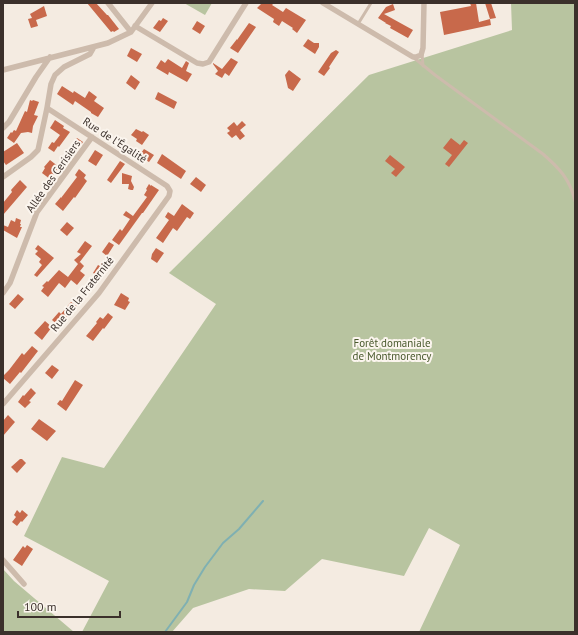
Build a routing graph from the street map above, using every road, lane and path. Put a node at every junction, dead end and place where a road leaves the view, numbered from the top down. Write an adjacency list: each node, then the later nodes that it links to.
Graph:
1 (108, 3): 9 (street)
2 (152, 3): 8 (street)
3 (246, 3): 8 (street)
4 (323, 3): 7 (street)
5 (371, 3): 7 (lane)
6 (424, 3): 11 (street)
7 (358, 24): 13 (street)
8 (135, 26): 9 (street)
9 (132, 32): 10 (street)
10 (94, 47): 12 (street); 16 (street)
11 (422, 52): 13 (street); 14 (lane)
12 (50, 57): 15 (street); 17 (street)
13 (413, 57): 14 (lane)
14 (424, 66): 21 (lane)
15 (3, 70)
16 (47, 108): 18 (street, Rue de l'Égalité); 19 (street)
17 (3, 128)
18 (92, 137): 20 (street, Rue de l'Égalité); 22 (street, Allée des Cerisiers)
19 (3, 177)
20 (170, 191): 23 (street, Rue de la Fraternité)
21 (575, 201)
22 (3, 293)
23 (3, 404)
24 (3, 560): 25 (street)
25 (24, 584)

